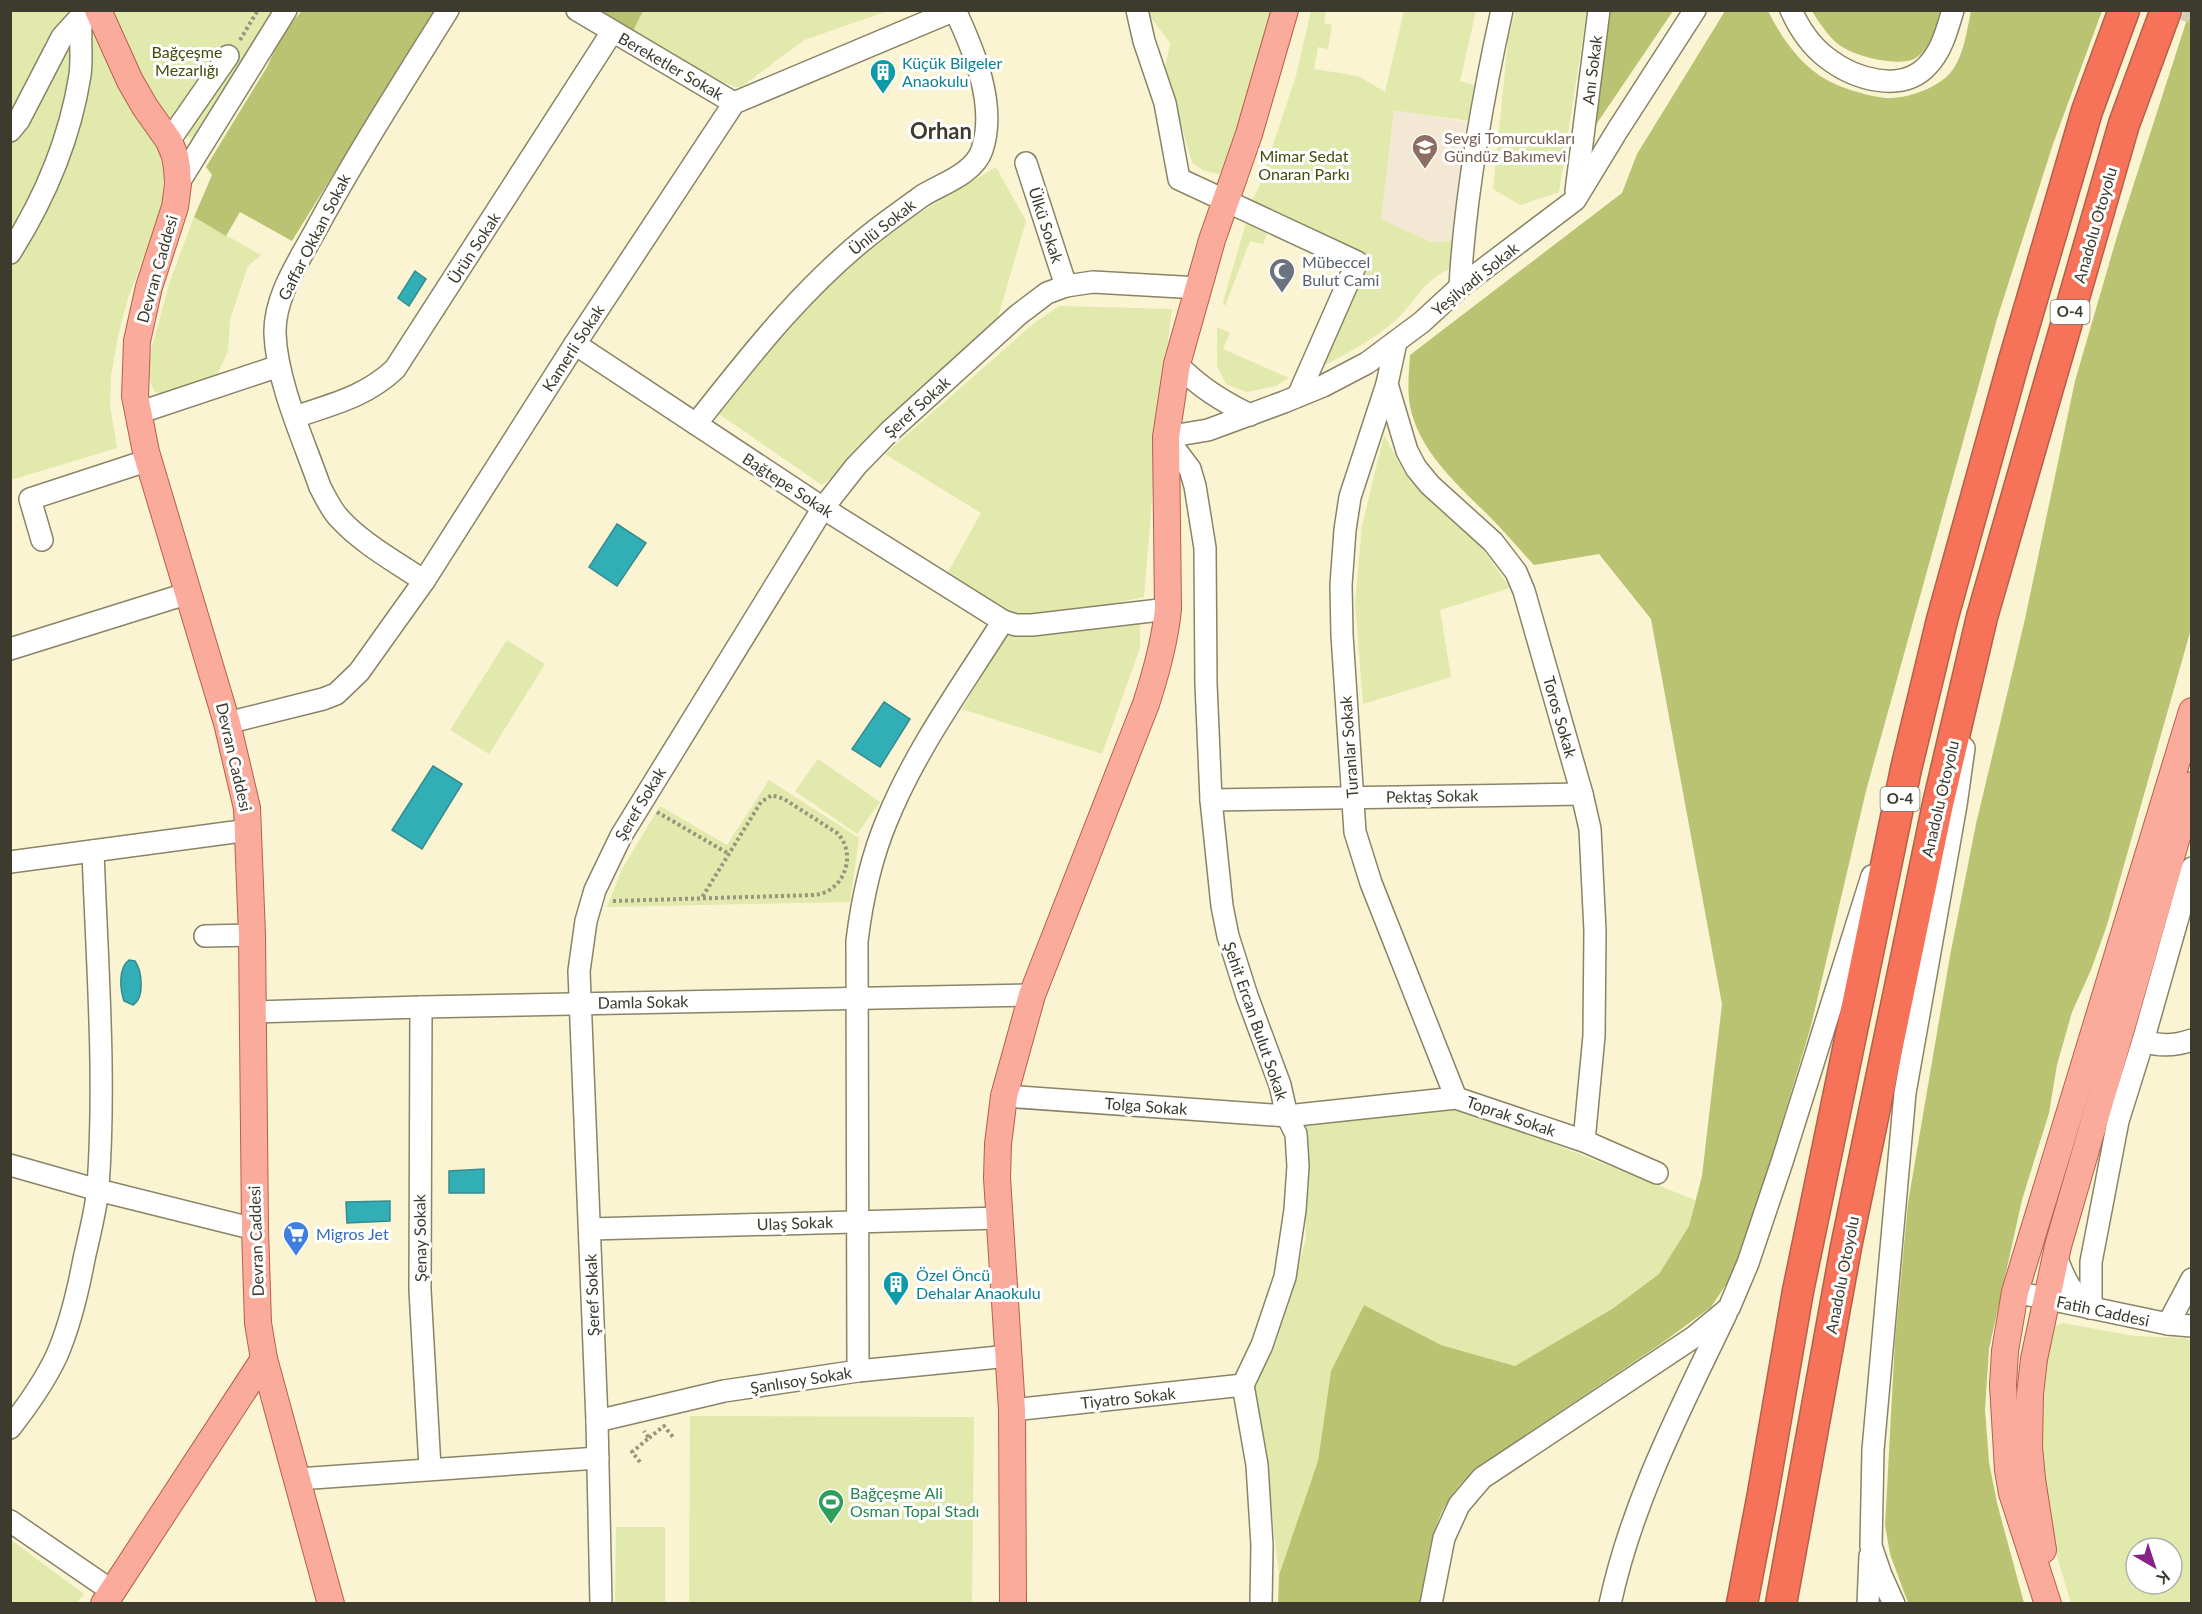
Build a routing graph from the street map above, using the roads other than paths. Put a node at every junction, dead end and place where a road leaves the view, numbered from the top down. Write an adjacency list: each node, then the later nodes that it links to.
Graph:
1 (286, 10): 21 (street)
2 (448, 10): 31 (street, Gaffar Okkan Sokak)
3 (577, 10): 15 (street, Bereketler Sokak)
4 (955, 10): 17 (street); 37 (street, Ünlü Sokak)
5 (1137, 10): 23 (street)
6 (1285, 10): 23 (main road)
7 (1502, 10): 26 (street)
8 (1599, 10): 22 (street, Anı Sokak)
9 (1695, 10): 22 (street, Yeşilvadi Sokak)
10 (1791, 10): 11 (street)
11 (1953, 10)
12 (2124, 10): 50 (highway, O-4)
13 (2166, 10): 45 (highway, Anadolu Otoyolu / O-4)
14 (88, 12): 18 (street); 19 (main road, Devran Caddesi); 24 (street)
15 (612, 32): 17 (street, Bereketler Sokak); 36 (street, Ürün Sokak)
16 (228, 56): 19 (street)
17 (734, 103): 29 (street, Kamerli Sokak)
18 (10, 131)
19 (169, 141): 21 (main road, Devran Caddesi)
20 (1026, 163): 25 (street, Ülkü Sokak)
21 (178, 184): 34 (main road, Devran Caddesi)
22 (1575, 200): 26 (street, Yeşilvadi Sokak)
23 (1226, 201): 27 (main road); 33 (street)
24 (10, 253)
25 (1066, 286): 27 (street, Şeref Sokak); 40 (street, Şeref Sokak)
26 (1460, 286): 28 (street, Yeşilvadi Sokak)
27 (1199, 288): 30 (main road)
28 (1395, 342): 32 (street, Toros Sokak); 33 (street, Yeşilvadi Sokak)
29 (575, 344): 37 (street, Bağtepe Sokak); 42 (street, Kamerli Sokak)
30 (1177, 364): 35 (street); 38 (main road)
31 (279, 366): 34 (street); 36 (street, Gaffar Okkan Sokak)
32 (1387, 384): 52 (street, Toros Sokak); 53 (street, Turanlar Sokak)
33 (1298, 396): 35 (street, Yeşilvadi Sokak)
34 (138, 413): 39 (main road, Devran Caddesi)
35 (1250, 415): 38 (street, Yeşilvadi Sokak)
36 (295, 417): 42 (street, Gaffar Okkan Sokak)
37 (696, 424): 40 (street, Bağtepe Sokak)
38 (1167, 437): 44 (main road); 54 (street, Şehit Ercan Bulut Sokak)
39 (149, 460): 41 (street); 43 (main road, Devran Caddesi)
40 (823, 508): 46 (street, Bağtepe Sokak); 63 (street, Şeref Sokak)
41 (42, 540)
42 (424, 581): 49 (street, Kamerli Sokak)
43 (189, 593): 47 (street); 49 (main road, Devran Caddesi)
44 (1168, 609): 46 (street, Bağtepe Sokak); 61 (main road)
45 (1982, 617): 98 (street); 107 (highway, Anadolu Otoyolu / O-4)
46 (1003, 621): 62 (street)
47 (10, 649)
48 (2192, 711): 81 (main road)
49 (227, 723): 55 (main road, Devran Caddesi)
50 (1906, 769): 83 (street); 106 (highway, O-4)
51 (2192, 785): 79 (main road)
52 (1582, 794): 53 (street, Pektaş Sokak); 71 (street, Toros Sokak)
53 (1352, 797): 54 (street, Pektaş Sokak); 69 (street, Turanlar Sokak)
54 (1211, 800): 70 (street, Şehit Ercan Bulut Sokak)
55 (249, 830): 56 (street); 59 (main road, Devran Caddesi)
56 (93, 851): 57 (street); 74 (street)
57 (10, 862)
58 (2192, 868): 67 (street)
59 (252, 935): 60 (street); 65 (main road, Devran Caddesi)
60 (205, 936)
61 (1032, 995): 62 (street, Damla Sokak); 68 (main road)
62 (857, 997): 63 (street, Damla Sokak); 76 (street)
63 (580, 1004): 64 (street, Damla Sokak); 78 (street, Şeref Sokak)
64 (421, 1007): 65 (street, Damla Sokak); 95 (street, Şenay Sokak)
65 (254, 1012): 77 (main road, Devran Caddesi)
66 (2192, 1040): 67 (street)
67 (2143, 1041): 84 (street)
68 (1004, 1096): 70 (street, Tolga Sokak); 75 (main road)
69 (1456, 1098): 70 (street, Toprak Sokak); 71 (street, Toprak Sokak)
70 (1287, 1116): 90 (street, Şehit Ercan Bulut Sokak)
71 (1584, 1141): 73 (street, Toprak Sokak)
72 (10, 1165): 74 (street)
73 (1657, 1173)
74 (98, 1190): 77 (street); 93 (street)
75 (1000, 1218): 76 (street, Ulaş Sokak); 87 (main road)
76 (857, 1221): 78 (street, Ulaş Sokak); 89 (street)
77 (255, 1229): 88 (main road, Devran Caddesi)
78 (590, 1229): 92 (street, Şeref Sokak)
79 (2056, 1256): 82 (main road); 84 (street)
80 (2192, 1279): 85 (street)
81 (2015, 1292): 82 (street, Fatih Caddesi); 110 (main road)
82 (2046, 1299): 84 (street, Fatih Caddesi); 110 (main road)
83 (1729, 1308): 104 (street); 105 (street)
84 (2091, 1308): 85 (street, Fatih Caddesi)
85 (2168, 1324): 86 (street, Fatih Caddesi)
86 (2192, 1326)
87 (1009, 1356): 89 (street, Şanlısoy Sokak); 91 (main road)
88 (264, 1359): 96 (main road, Devran Caddesi); 99 (main road)
89 (858, 1371): 92 (street, Şanlısoy Sokak)
90 (1243, 1385): 91 (street, Tiyatro Sokak); 103 (street)
91 (1012, 1410): 102 (main road)
92 (597, 1421): 94 (street, Şeref Sokak)
93 (10, 1428)
94 (598, 1458): 95 (street); 101 (street, Şeref Sokak)
95 (430, 1468): 96 (street)
96 (298, 1479): 100 (main road, Devran Caddesi)
97 (10, 1521): 99 (street)
98 (1871, 1546): 108 (street); 109 (street)
99 (108, 1597)
100 (331, 1604)
101 (602, 1604)
102 (1013, 1604)
103 (1261, 1604)
104 (1431, 1604)
105 (1610, 1604)
106 (1742, 1604)
107 (1781, 1604)
108 (1868, 1604)
109 (1894, 1604)
110 (2050, 1604)

